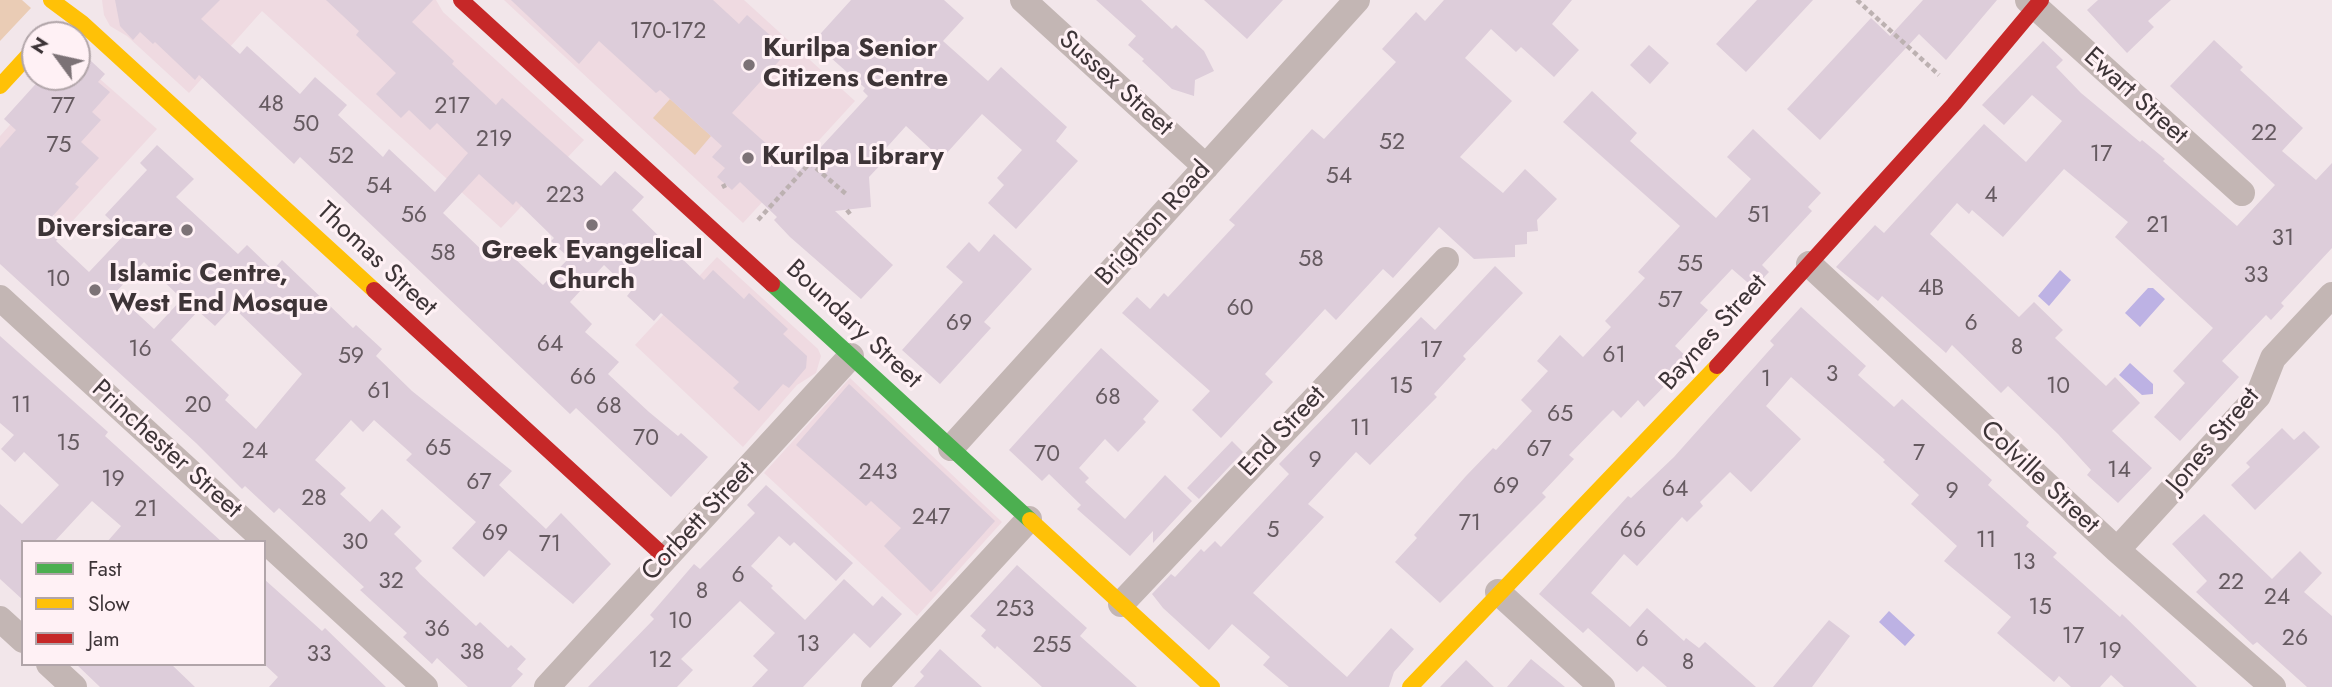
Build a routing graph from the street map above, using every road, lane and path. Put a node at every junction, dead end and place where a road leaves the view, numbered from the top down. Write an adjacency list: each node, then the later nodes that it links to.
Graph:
1 (51, 0): 8 (street, Thomas Street)
2 (79, 0): 8 (street)
3 (461, 0): 21 (street, Boundary Street)
4 (1023, 0): 13 (street, Sussex Street)
5 (1357, 0): 13 (street, Brighton Road)
6 (1857, 0): 11 (path)
7 (2035, 2): 14 (street, Ewart Street); 18 (street, Baynes Street)
8 (67, 12): 9 (street); 27 (street, Thomas Street)
9 (59, 21)
10 (21, 63): 12 (street)
11 (1942, 78)
12 (0, 86)
13 (1206, 167): 22 (street, Brighton Road)
14 (2242, 193)
15 (846, 194): 16 (path)
16 (758, 220)
17 (1446, 260): 29 (street, End Street)
18 (1809, 264): 26 (street, Colville Street); 28 (street, Baynes Street)
19 (2332, 295): 26 (street, Jones Street)
20 (0, 298): 24 (street, Princhester Street)
21 (851, 356): 22 (street, Boundary Street); 27 (street, Corbett Street)
22 (951, 448): 23 (street, Boundary Street)
23 (1028, 519): 29 (street, Boundary Street); 36 (street)
24 (264, 540)
25 (266, 541): 34 (street, Princhester Street)
26 (2117, 550): 40 (street, Colville Street)
27 (666, 558): 35 (street, Corbett Street)
28 (1499, 592): 38 (street, Baynes Street); 39 (street)
29 (1121, 604): 37 (street, Boundary Street)
30 (0, 620): 31 (street)
31 (21, 638)
32 (51, 666): 33 (street)
33 (74, 687)
34 (425, 687)
35 (547, 687)
36 (874, 687)
37 (1212, 687)
38 (1410, 687)
39 (1602, 687)
40 (2273, 687)

